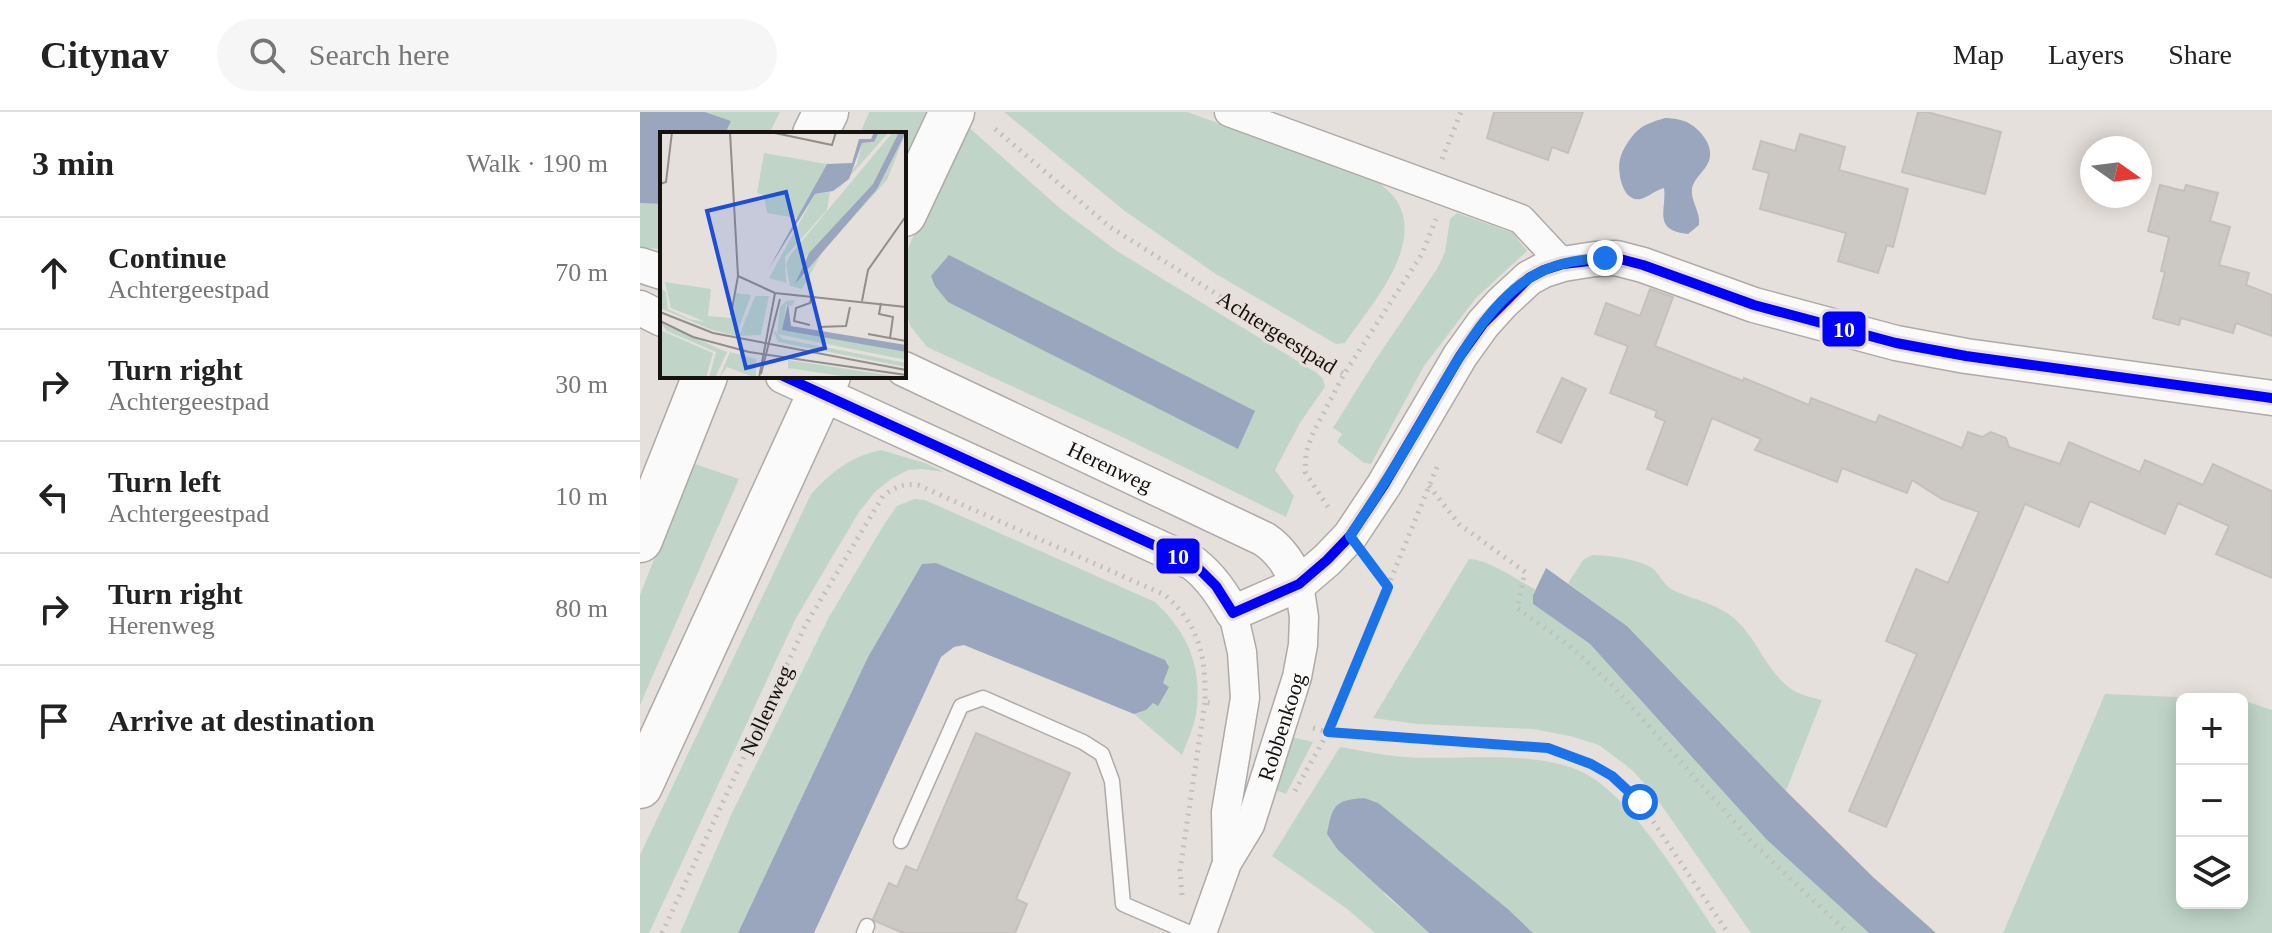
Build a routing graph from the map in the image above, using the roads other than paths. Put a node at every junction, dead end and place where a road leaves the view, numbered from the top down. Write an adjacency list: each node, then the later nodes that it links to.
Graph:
1 (826, 112): 4 (highway)
2 (952, 112): 5 (highway)
3 (1229, 112): 6 (street)
4 (816, 132)
5 (906, 210)
6 (1563, 264): 14 (street); 16 (street)
7 (640, 265): 8 (street)
8 (660, 271)
9 (640, 308): 10 (street)
10 (660, 318)
11 (906, 370): 16 (street, Herenweg)
12 (704, 378): 15 (highway)
13 (811, 382): 17 (street); 18 (highway)
14 (2272, 398)
15 (640, 540)
16 (1299, 584): 17 (street); 20 (street, Robbenkoog)
17 (1233, 613): 20 (street, Robbenkoog)
18 (640, 786)
19 (901, 841): 21 (lane)
20 (1227, 863): 21 (street, Robbenkoog)
21 (1192, 932)

